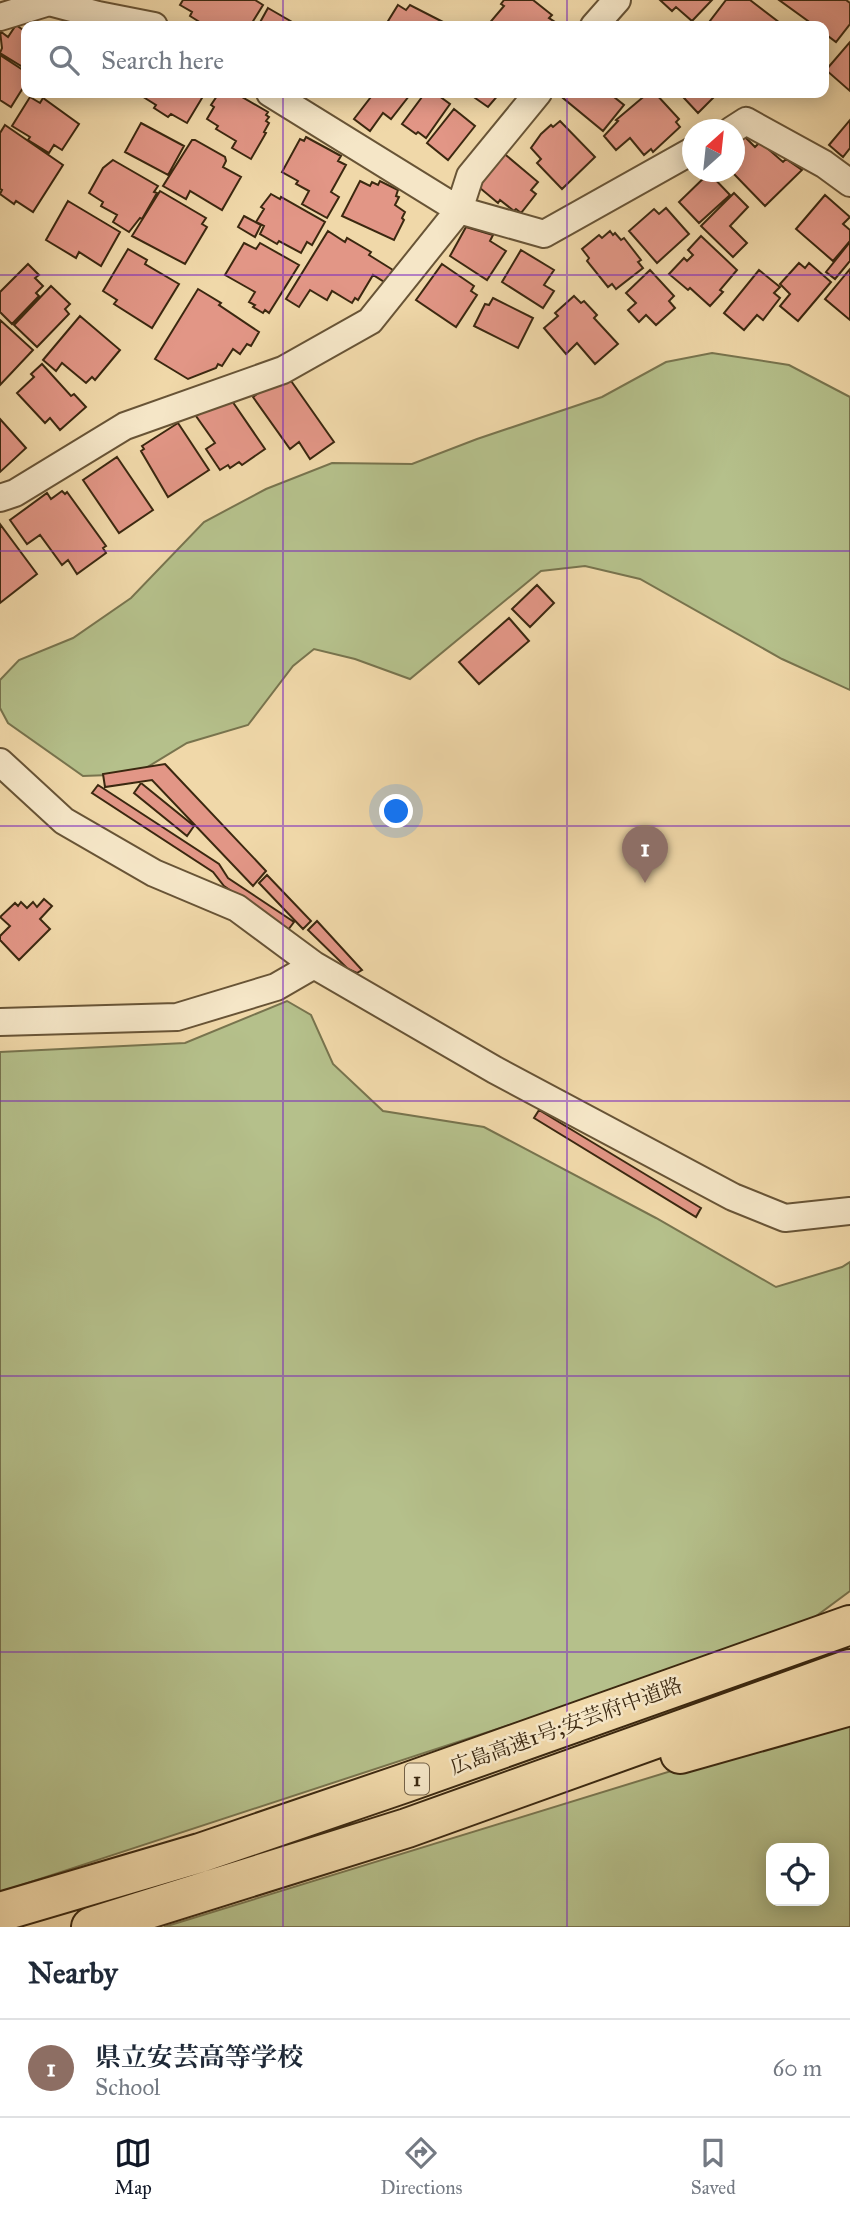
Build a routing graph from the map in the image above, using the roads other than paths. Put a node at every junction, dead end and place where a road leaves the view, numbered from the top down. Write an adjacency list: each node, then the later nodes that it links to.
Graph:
1 (617, 0): 4 (street)
2 (0, 17): 3 (street)
3 (129, 21)
4 (598, 21)
5 (278, 98): 10 (street)
6 (534, 98): 10 (street)
7 (745, 122): 9 (street)
8 (682, 157): 10 (street)
9 (850, 183)
10 (459, 210): 11 (street)
11 (0, 498)
12 (0, 762): 13 (street)
13 (314, 965): 14 (street); 15 (street)
14 (0, 1022)
15 (850, 1211)
16 (840, 1629): 20 (highway, 広島高速1号;安芸府中道路 / 1)
17 (850, 1669): 19 (highway, 広島高速1号;安芸府中道路 / 1)
18 (850, 1706): 19 (highway)
19 (407, 1828): 21 (highway, 広島高速1号;安芸府中道路 / 1)
20 (0, 1912)
21 (91, 1927)

